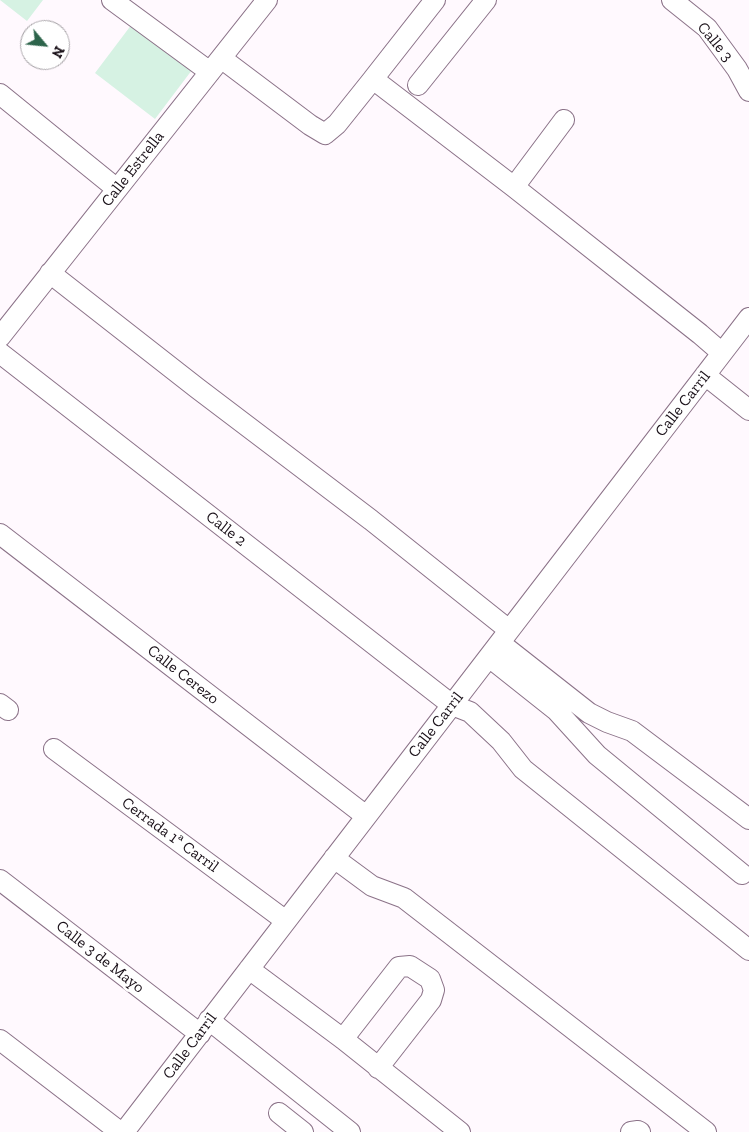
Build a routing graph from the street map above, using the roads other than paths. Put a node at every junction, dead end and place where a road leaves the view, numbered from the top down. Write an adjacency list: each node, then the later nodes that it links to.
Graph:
1 (112, 0): 6 (street)
2 (267, 0): 6 (street, Calle Estrella)
3 (435, 0): 7 (street)
4 (486, 0): 8 (street)
5 (672, 0): 9 (street, Calle 3)
6 (216, 65): 7 (street); 13 (street, Calle Estrella)
7 (373, 79): 12 (street)
8 (418, 85)
9 (749, 91)
10 (0, 94): 13 (street)
11 (564, 120): 12 (street)
12 (514, 187): 18 (street)
13 (118, 189): 14 (street, Calle Estrella)
14 (50, 273): 16 (street, Calle Estrella); 22 (street)
15 (749, 318): 18 (street, Calle Carril)
16 (0, 337)
17 (0, 353): 23 (street, Calle 2)
18 (722, 354): 19 (street, Calle Carril)
19 (705, 375): 20 (street); 22 (street, Calle Carril)
20 (749, 410)
21 (0, 534): 25 (street, Calle Cerezo)
22 (499, 643): 23 (street, Calle Carril); 26 (street); 28 (street)
23 (452, 705): 25 (street, Calle Carril); 31 (street, Calle 2)
24 (54, 749): 30 (street, Cerrada 1ª Carril)
25 (366, 816): 27 (street, Calle Carril)
26 (749, 819)
27 (334, 858): 30 (street, Calle Carril); 44 (street)
28 (742, 874)
29 (0, 880): 33 (street, Calle 3 de Mayo)
30 (286, 921): 32 (street, Calle Carril)
31 (749, 950)
32 (249, 969): 33 (street, Calle Carril); 34 (street)
33 (204, 1027): 38 (street, Calle Carril); 40 (street, Calle 3 de Mayo)
34 (343, 1039): 36 (street); 36 (street)
35 (0, 1040): 38 (street)
36 (378, 1068): 41 (street)
37 (279, 1113): 39 (street)
38 (122, 1132)
39 (303, 1132)
40 (350, 1132)
41 (460, 1132)
42 (631, 1132): 43 (street)
43 (640, 1132)
44 (706, 1132)

